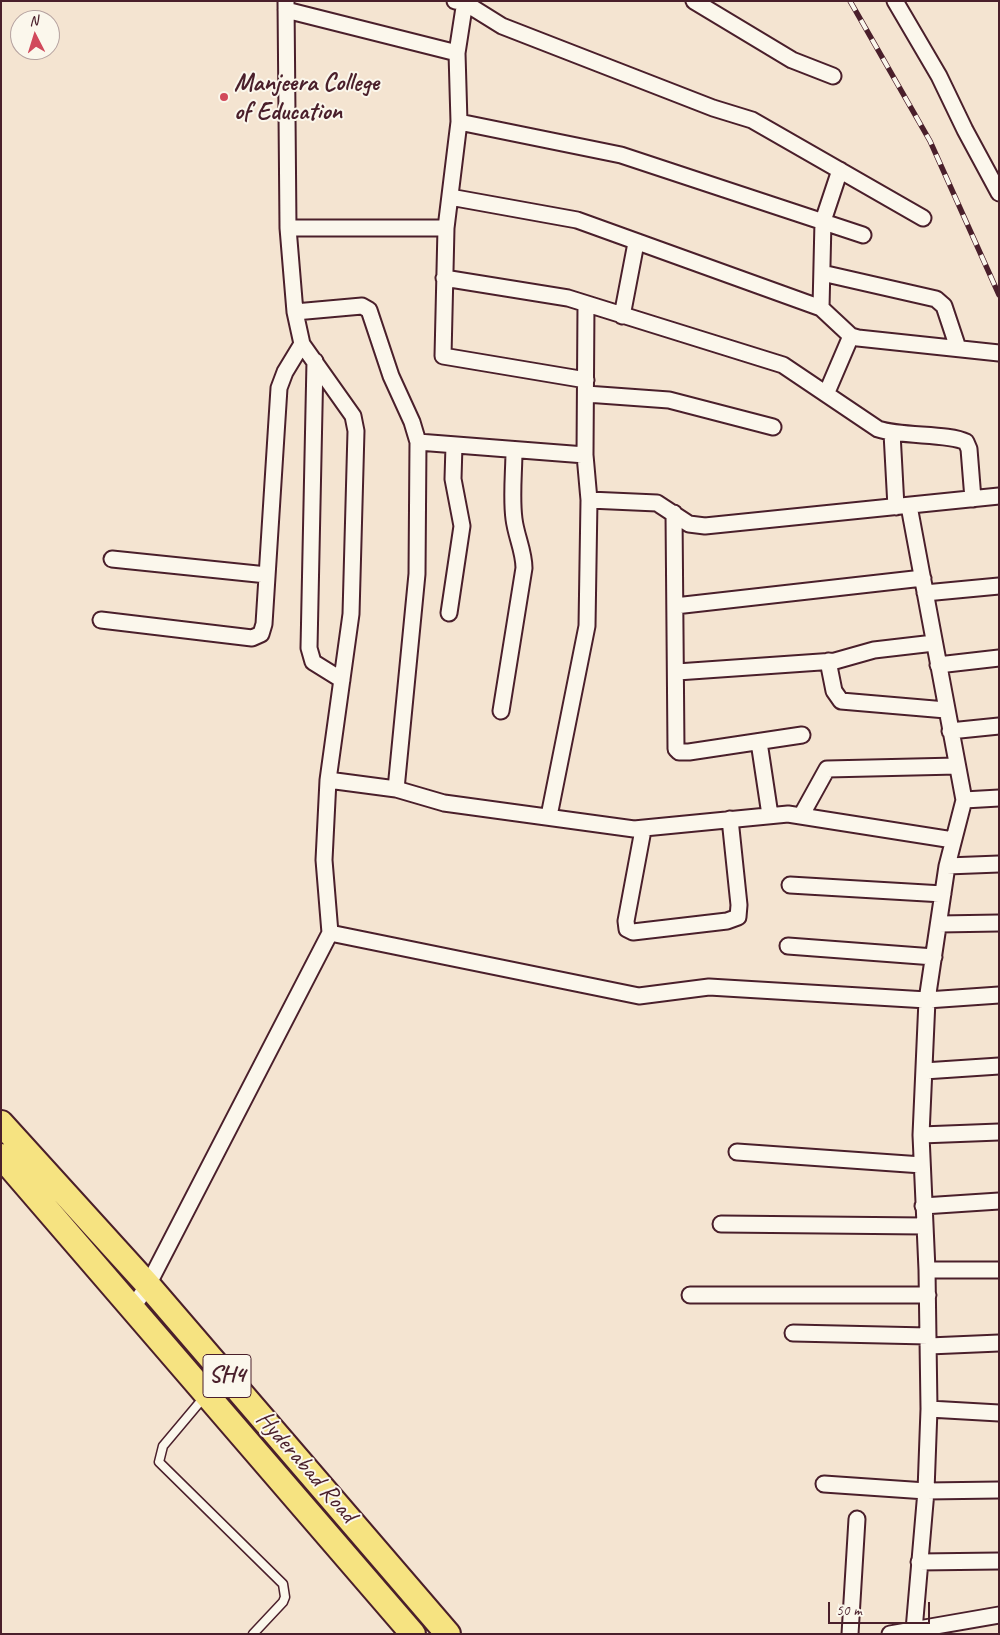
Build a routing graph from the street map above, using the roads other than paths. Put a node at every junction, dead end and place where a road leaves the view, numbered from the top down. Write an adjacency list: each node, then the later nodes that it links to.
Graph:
1 (694, 1): 6 (street)
2 (896, 1): 9 (street)
3 (462, 2): 5 (street); 8 (street)
4 (286, 5): 5 (street); 13 (street)
5 (457, 53): 7 (street)
6 (833, 76)
7 (459, 122): 10 (street); 12 (street)
8 (840, 170): 11 (street); 12 (street)
9 (999, 193)
10 (450, 197): 14 (street); 16 (street)
11 (923, 218)
12 (823, 222): 15 (street); 17 (street)
13 (288, 228): 14 (street); 21 (street)
14 (446, 228): 18 (street)
15 (863, 235)
16 (636, 243): 20 (street); 22 (street)
17 (822, 274): 20 (street); 25 (street)
18 (444, 278): 19 (street); 28 (street)
19 (586, 304): 22 (street); 28 (street)
20 (821, 308): 23 (street)
21 (295, 312): 24 (street); 32 (street)
22 (622, 316): 29 (street)
23 (851, 336): 25 (street); 29 (street)
24 (302, 344): 27 (street); 42 (street)
25 (958, 348): 26 (street)
26 (999, 353)
27 (315, 361): 54 (street); 54 (street)
28 (586, 387): 30 (street); 35 (street)
29 (827, 392): 31 (street)
30 (773, 427)
31 (892, 433): 37 (street); 39 (street)
32 (418, 442): 33 (street); 63 (street)
33 (454, 445): 34 (street); 47 (street)
34 (514, 450): 35 (street); 56 (street)
35 (585, 455): 38 (street)
36 (999, 496): 37 (street)
37 (973, 499): 39 (street)
38 (589, 500): 40 (street); 67 (street)
39 (902, 506): 40 (street); 43 (street)
40 (674, 513): 46 (street)
41 (112, 559): 42 (street)
42 (267, 575): 48 (street)
43 (923, 578): 45 (street); 46 (street)
44 (999, 586): 45 (street)
45 (925, 593): 49 (street)
46 (675, 606): 53 (street)
47 (449, 613)
48 (101, 620)
49 (934, 643): 51 (street); 52 (street)
50 (999, 658): 52 (street)
51 (828, 661): 53 (street); 55 (street)
52 (938, 665): 55 (street)
53 (677, 672): 60 (street)
54 (342, 680): 62 (street)
55 (946, 710): 58 (street)
56 (501, 711)
57 (999, 726): 58 (street)
58 (950, 730): 61 (street)
59 (802, 735): 60 (street)
60 (759, 742): 66 (street)
61 (957, 766): 65 (street); 68 (street)
62 (328, 780): 63 (street); 78 (street)
63 (396, 789): 67 (street)
64 (999, 798): 65 (street)
65 (964, 800): 71 (street)
66 (770, 815): 68 (street); 69 (street)
67 (549, 816): 70 (street)
68 (801, 816): 71 (street)
69 (730, 819): 70 (street); 70 (street)
70 (643, 830)
71 (953, 840): 73 (street)
72 (999, 864): 73 (street)
73 (948, 866): 75 (street)
74 (790, 885): 75 (street)
75 (943, 894): 77 (street)
76 (999, 923): 77 (street)
77 (939, 924): 80 (street)
78 (330, 933): 82 (street); 97 (street)
79 (788, 946): 80 (street)
80 (934, 957): 82 (street)
81 (999, 995): 82 (street)
82 (927, 1000): 84 (street)
83 (999, 1066): 84 (street)
84 (924, 1071): 87 (street)
85 (1, 1123): 97 (main road, Hyderabad Road / SH4)
86 (999, 1132): 87 (street)
87 (921, 1135): 90 (street)
88 (737, 1152): 90 (street)
89 (1, 1156): 100 (main road, Hyderabad Road / SH4)
90 (922, 1165): 92 (street)
91 (999, 1201): 92 (street)
92 (923, 1206): 94 (street)
93 (720, 1224): 94 (street)
94 (924, 1226): 95 (street)
95 (928, 1270): 96 (street); 99 (street)
96 (999, 1270)
97 (148, 1285): 100 (street); 114 (main road, Hyderabad Road / SH4)
98 (690, 1295): 99 (street)
99 (928, 1295): 102 (street)
100 (133, 1308): 104 (main road, Hyderabad Road / SH4)
101 (794, 1333): 102 (street)
102 (929, 1341): 103 (street); 105 (street)
103 (999, 1343)
104 (207, 1393): 116 (lane); 117 (main road, Hyderabad Road / SH4)
105 (929, 1410): 106 (street); 109 (street)
106 (999, 1413)
107 (824, 1484): 109 (street)
108 (999, 1490): 109 (street)
109 (926, 1491): 112 (street)
110 (857, 1519): 118 (street)
111 (999, 1561): 112 (street)
112 (919, 1562): 115 (street)
113 (999, 1615): 115 (street)
114 (440, 1630)
115 (914, 1630): 119 (street)
116 (253, 1634)
117 (414, 1634)
118 (850, 1634)
119 (890, 1634)

